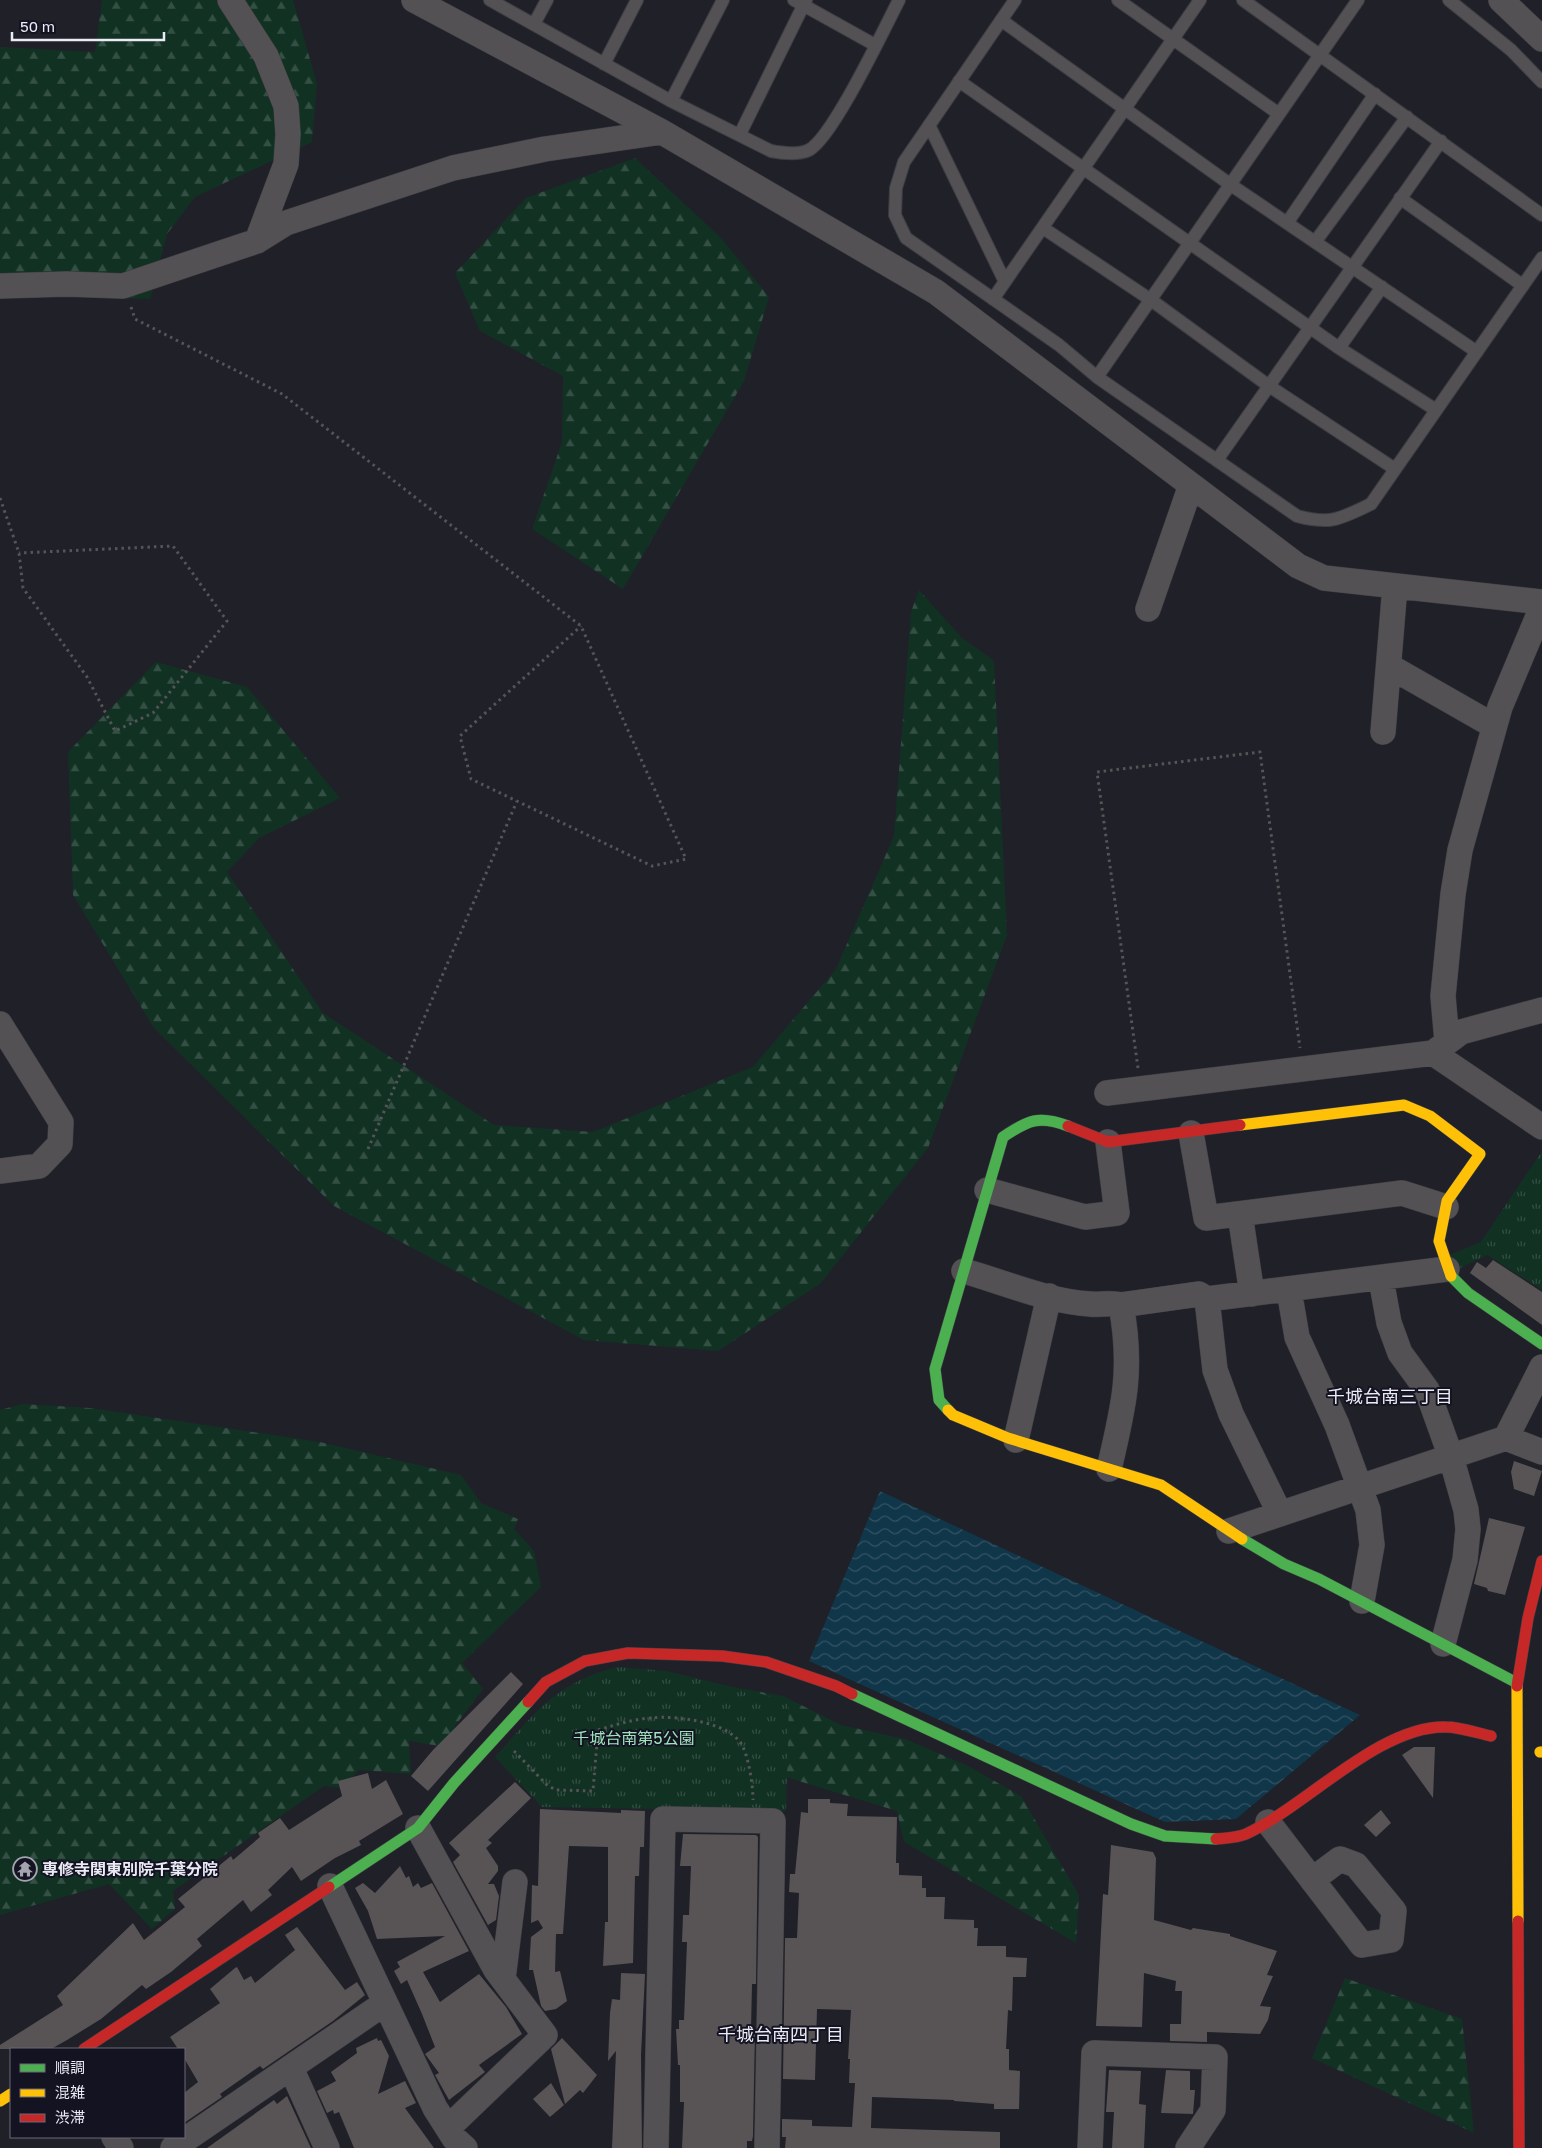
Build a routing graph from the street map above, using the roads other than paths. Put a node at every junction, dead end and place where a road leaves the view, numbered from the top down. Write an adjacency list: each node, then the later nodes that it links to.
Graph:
1 (230, 0): 40 (street)
2 (414, 0): 31 (street)
3 (490, 0): 17 (lane)
4 (547, 0): 17 (lane)
5 (637, 0): 22 (lane)
6 (723, 0): 26 (lane)
7 (899, 0): 20 (lane)
8 (1015, 0): 16 (lane)
9 (1118, 0): 18 (lane)
10 (1200, 0): 18 (lane)
11 (1243, 0): 21 (lane)
12 (1358, 0): 21 (lane)
13 (1449, 0): 24 (lane)
14 (1500, 0): 19 (street)
15 (801, 2): 20 (lane); 32 (lane)
16 (1000, 20): 23 (lane); 27 (lane)
17 (534, 24): 22 (lane)
18 (1173, 38): 27 (lane); 28 (lane)
19 (1542, 38)
20 (875, 44): 32 (lane)
21 (1320, 54): 25 (lane); 28 (lane)
22 (604, 64): 26 (lane)
23 (959, 81): 30 (lane); 34 (lane)
24 (1542, 82)
25 (1375, 94): 29 (lane); 38 (lane)
26 (671, 101): 32 (lane)
27 (1125, 109): 34 (lane); 35 (lane)
28 (1279, 114): 35 (lane)
29 (1407, 117): 33 (lane); 42 (lane)
30 (929, 125): 45 (lane); 49 (lane)
31 (662, 132): 40 (street); 59 (street)
32 (740, 134)
33 (1441, 142): 36 (lane); 37 (lane)
34 (1084, 168): 39 (lane); 41 (lane)
35 (1230, 185): 38 (lane); 41 (lane)
36 (1400, 198): 44 (lane); 46 (lane)
37 (1542, 215)
38 (1287, 223): 42 (lane)
39 (1043, 228): 45 (lane); 50 (lane)
40 (257, 241): 47 (street)
41 (1191, 242): 50 (lane); 51 (lane)
42 (1315, 242): 44 (lane)
43 (1542, 258): 46 (lane)
44 (1351, 267): 48 (lane); 51 (lane)
45 (1005, 282): 49 (lane)
46 (1522, 285): 53 (lane)
47 (0, 286)
48 (1382, 287): 52 (lane); 53 (lane)
49 (993, 299): 54 (lane)
50 (1151, 300): 54 (lane); 55 (lane)
51 (1310, 326): 52 (lane); 55 (lane)
52 (1339, 348): 56 (lane)
53 (1477, 352): 56 (lane)
54 (1098, 377): 57 (lane)
55 (1268, 386): 57 (lane); 58 (lane)
56 (1436, 410): 58 (lane)
57 (1217, 460): 58 (lane)
58 (1395, 469)
59 (1191, 485): 60 (street); 62 (street)
60 (1395, 586): 61 (street); 63 (street)
61 (1541, 602): 64 (street)
62 (1148, 609)
63 (1389, 666): 64 (street); 65 (street)
64 (1494, 726): 68 (street)
65 (1383, 732)
66 (1542, 1010): 68 (street)
67 (0, 1024): 73 (street)
68 (1440, 1047): 69 (street); 70 (street)
69 (1107, 1093)
70 (1542, 1127)
71 (1191, 1133): 72 (street); 75 (street); 76 (street)
72 (1108, 1142): 74 (street); 74 (street)
73 (0, 1171)
74 (987, 1190): 77 (street)
75 (1446, 1207): 76 (street); 78 (street)
76 (1240, 1214): 81 (street)
77 (964, 1270): 82 (street); 88 (street)
78 (1447, 1270): 79 (street); 85 (street)
79 (1381, 1279): 80 (street); 90 (street)
80 (1289, 1290): 81 (street); 92 (street)
81 (1252, 1294): 83 (street)
82 (1049, 1296): 84 (street); 88 (street)
83 (1207, 1299): 84 (street); 93 (street)
84 (1121, 1304): 91 (street)
85 (1542, 1344)
86 (1542, 1367): 87 (street)
87 (1506, 1438): 89 (street); 90 (street)
88 (1016, 1440): 91 (street)
89 (1542, 1452)
90 (1451, 1456): 92 (street); 97 (street)
91 (1109, 1469): 94 (street)
92 (1359, 1488): 93 (street); 96 (street)
93 (1280, 1514): 94 (street)
94 (1229, 1531): 96 (street)
95 (1542, 1561): 98 (street)
96 (1362, 1601): 97 (street)
97 (1443, 1644): 98 (street)
98 (1517, 1683): 117 (street)
99 (1491, 1736): 100 (street)
100 (1268, 1822): 101 (street); 102 (street)
101 (418, 1828): 104 (street); 105 (street)
102 (1312, 1880)
103 (515, 1882): 105 (street)
104 (330, 1886): 106 (street); 107 (street)
105 (503, 1979): 109 (street)
106 (385, 2003): 108 (street); 109 (street)
107 (86, 2048)
108 (291, 2068): 110 (street); 111 (street)
109 (448, 2128): 112 (street)
110 (182, 2146)
111 (327, 2148)
112 (465, 2148)
113 (656, 2148): 114 (street)
114 (766, 2148)
115 (1090, 2148): 116 (street)
116 (1188, 2148)
117 (1519, 2148)

